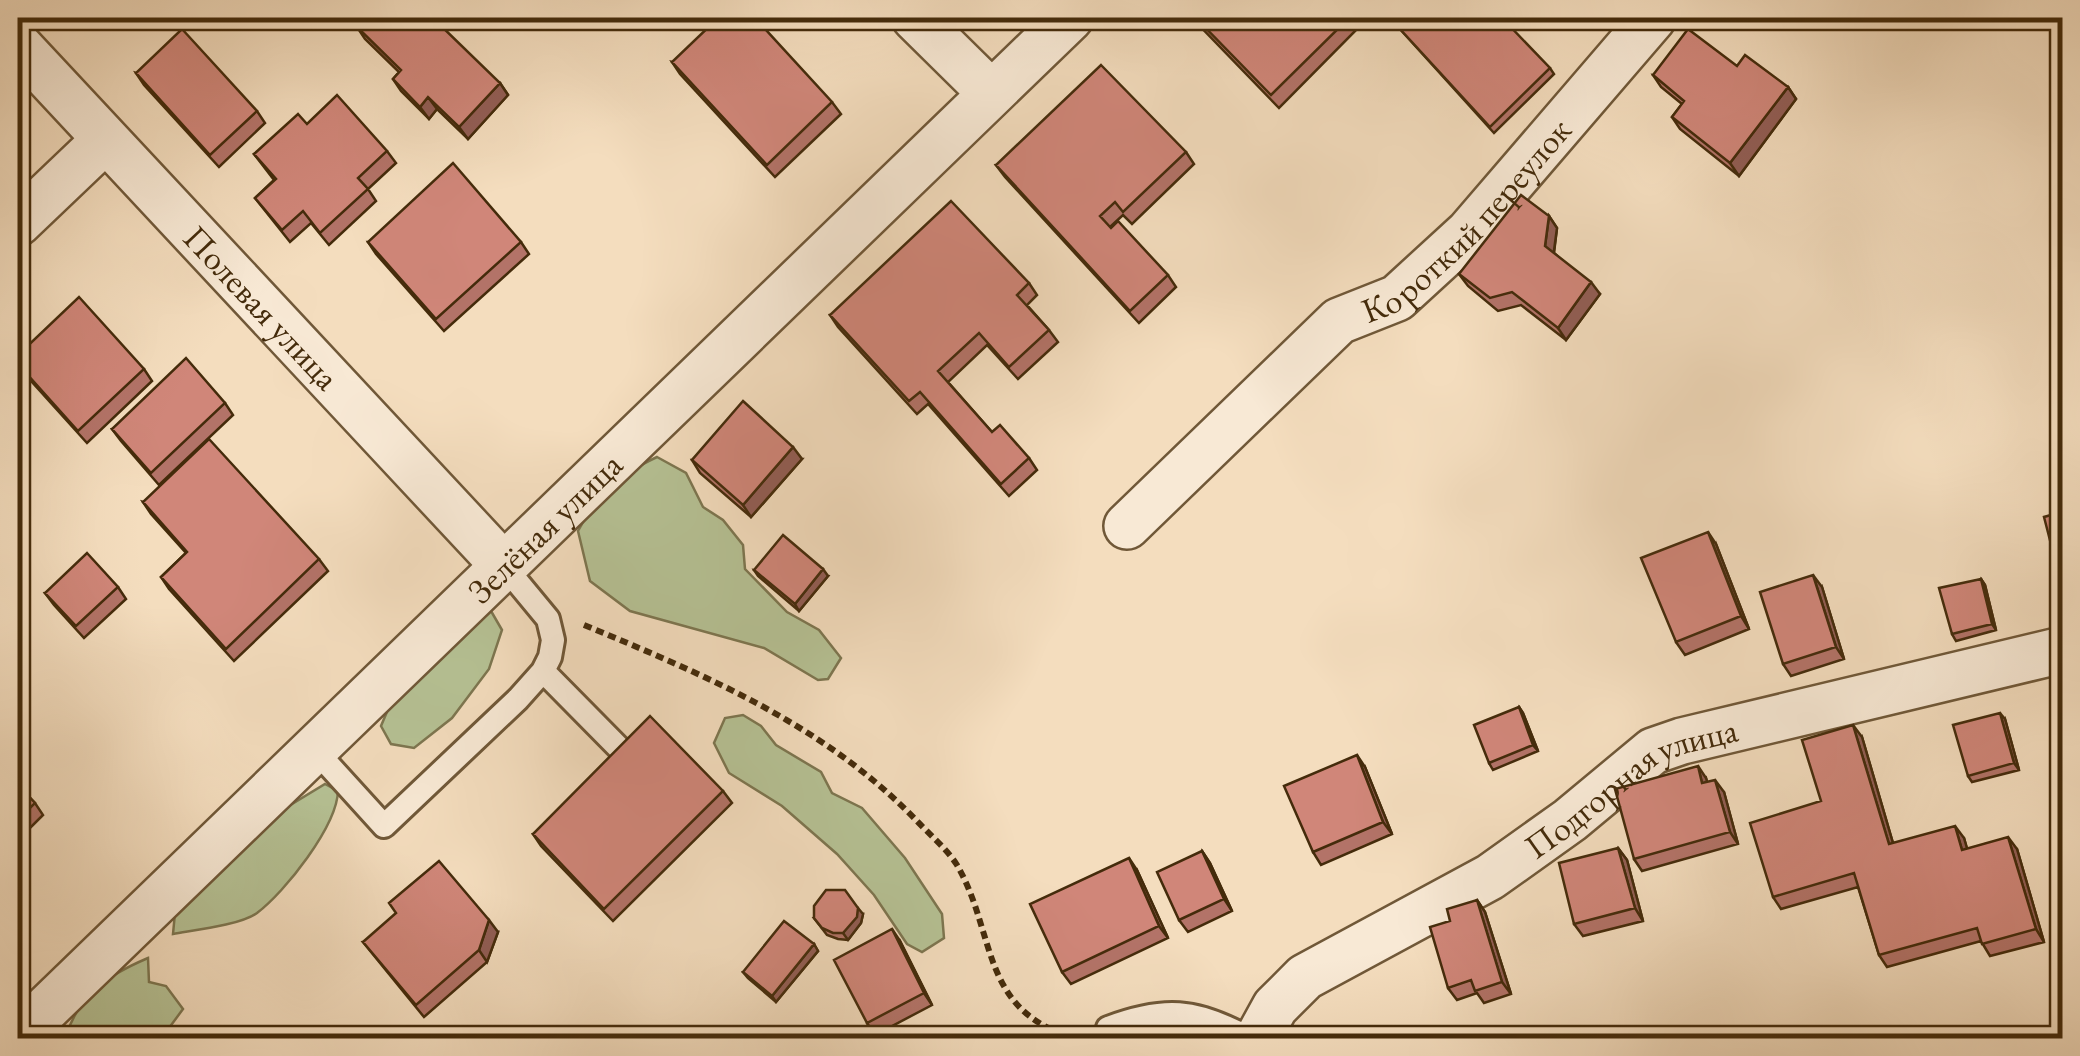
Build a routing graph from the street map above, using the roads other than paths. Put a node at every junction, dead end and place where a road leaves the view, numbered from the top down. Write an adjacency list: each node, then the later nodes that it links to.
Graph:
1 (916, 18): 5 (street)
2 (1070, 18): 5 (street, Зелёная улица)
3 (1652, 18): 8 (street, Короткий переулок)
4 (18, 45): 6 (street, Полевая улица)
5 (991, 93): 9 (street, Зелёная улица)
6 (104, 141): 7 (street); 9 (street, Полевая улица)
7 (18, 223)
8 (1127, 526)
9 (505, 567): 11 (lane); 13 (street, Зелёная улица)
10 (2062, 650): 17 (street, Подгорная улица)
11 (543, 671): 12 (lane); 13 (lane)
12 (619, 748)
13 (315, 750): 15 (street, Зелёная улица)
14 (1108, 1028): 16 (lane)
15 (18, 1036)
16 (1248, 1038)
17 (1258, 1038)

